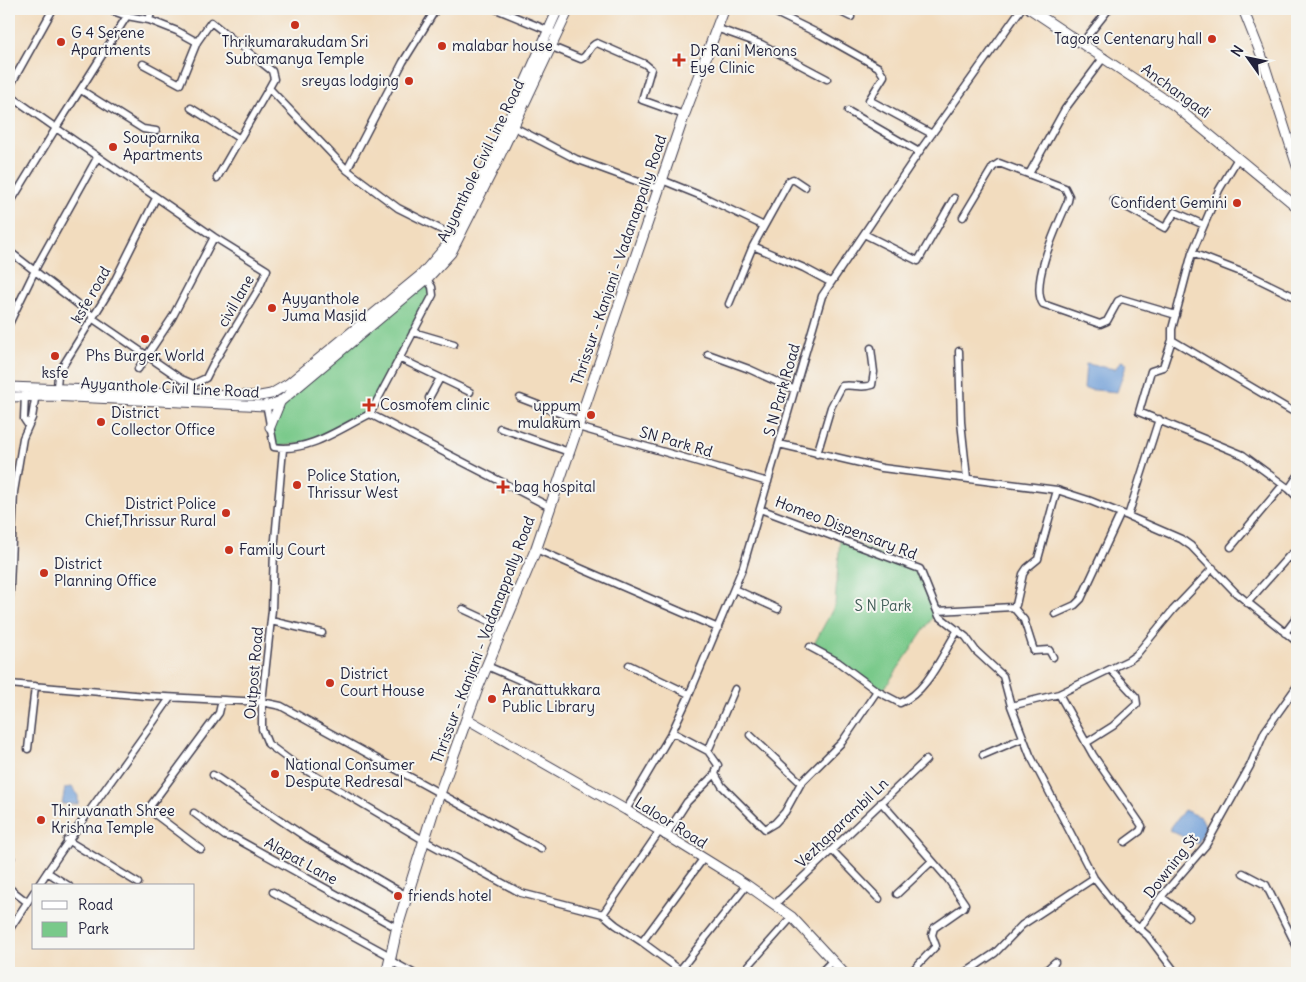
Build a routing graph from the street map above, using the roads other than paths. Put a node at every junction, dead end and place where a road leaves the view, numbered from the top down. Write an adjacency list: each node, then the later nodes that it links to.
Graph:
1 (53, 9): 26 (street)
2 (107, 9): 15 (street)
3 (152, 9): 17 (street)
4 (436, 9): 45 (street)
5 (496, 9): 19 (street)
6 (558, 9): 19 (main road, Ayyanthole Civil Line Road)
7 (569, 9): 20 (main road, Ayyanthole Civil Line Road)
8 (724, 9): 18 (main road, Thrissur - Kanjani - Vadanappally Road)
9 (768, 9): 38 (street)
10 (835, 9): 16 (street)
11 (1021, 9): 38 (street, S N Park Road)
12 (1030, 9): 22 (main road, Anchangadi)
13 (1109, 9): 22 (street)
14 (1243, 9): 44 (main road)
15 (127, 16): 17 (street); 30 (street)
16 (851, 17)
17 (149, 20): 21 (street)
18 (716, 28): 27 (street); 34 (main road, Thrissur - Kanjani - Vadanappally Road)
19 (548, 30): 20 (street); 40 (main road, Ayyanthole Civil Line Road)
20 (558, 34): 23 (main road, Ayyanthole Civil Line Road)
21 (197, 42): 25 (street); 29 (street)
22 (1082, 43): 24 (main road, Anchangadi)
23 (552, 47): 34 (street); 35 (main road, Ayyanthole Civil Line Road)
24 (1104, 57): 43 (main road, Anchangadi); 46 (street)
25 (143, 64)
26 (11, 79): 28 (street)
27 (827, 79)
28 (9, 88)
29 (269, 88): 39 (street); 45 (street)
30 (81, 90): 36 (street); 37 (street)
31 (9, 96): 36 (street, civil lane)
32 (191, 108): 39 (street)
33 (848, 111): 41 (street)
34 (684, 115): 48 (main road, Thrissur - Kanjani - Vadanappally Road)
35 (514, 127): 40 (main road, Ayyanthole Civil Line Road); 48 (street)
36 (56, 128): 42 (street, civil lane); 54 (street)
37 (156, 131)
38 (932, 134): 41 (street, S N Park Road)
39 (240, 139): 47 (street)
40 (498, 151): 60 (main road, Ayyanthole Civil Line Road)
41 (919, 152): 58 (street, S N Park Road)
42 (97, 158): 50 (street, civil lane); 65 (street)
43 (1238, 158): 53 (main road, Anchangadi); 56 (street)
44 (1297, 166)
45 (347, 170): 60 (street)
46 (1029, 174): 55 (street); 70 (street)
47 (218, 178)
48 (660, 185): 57 (street); 102 (main road, Thrissur - Kanjani - Vadanappally Road)
49 (804, 187): 57 (street)
50 (156, 198): 59 (street, civil lane); 71 (street, ksfe road)
51 (954, 198): 58 (street)
52 (1114, 200): 56 (street)
53 (1295, 203)
54 (9, 205)
55 (963, 216)
56 (1204, 225): 63 (street)
57 (764, 226): 61 (street)
58 (864, 234): 67 (street, S N Park Road)
59 (214, 237): 79 (street); 90 (street, civil lane)
60 (456, 237): 64 (main road, Ayyanthole Civil Line Road)
61 (753, 246): 67 (street); 69 (street)
62 (9, 250): 65 (street)
63 (1192, 253): 68 (street); 70 (street)
64 (438, 262): 66 (main road, Ayyanthole Civil Line Road); 88 (main road, Ayyanthole Civil Line Road)
65 (34, 271): 71 (street); 72 (street)
66 (427, 279): 73 (street); 97 (main road, Ayyanthole Civil Line Road)
67 (830, 282): 87 (street, S N Park Road)
68 (1297, 298)
69 (729, 304)
70 (1176, 315): 74 (street)
71 (93, 317): 79 (street); 86 (street, ksfe road)
72 (9, 324)
73 (413, 332): 75 (street); 80 (street)
74 (1172, 340): 100 (street); 101 (street)
75 (454, 344)
76 (871, 348): 109 (street)
77 (959, 351): 110 (street)
78 (708, 354): 87 (street)
79 (147, 356): 81 (street); 90 (street)
80 (399, 358): 82 (street); 99 (street)
81 (138, 369)
82 (440, 378): 89 (street); 95 (street)
83 (25, 386): 84 (main road, Ayyanthole Civil Line Road); 85 (main road, Ayyanthole Civil Line Road); 91 (street)
84 (36, 386): 86 (main road, Ayyanthole Civil Line Road); 92 (street)
85 (9, 387)
86 (56, 387): 90 (main road, Ayyanthole Civil Line Road)
87 (795, 390): 106 (street, S N Park Road)
88 (277, 391): 93 (main road, Ayyanthole Civil Line Road); 97 (main road)
89 (470, 392)
90 (194, 394): 92 (main road, Ayyanthole Civil Line Road); 93 (main road, Ayyanthole Civil Line Road); 98 (main road, Ayyanthole Civil Line Road)
91 (25, 396): 92 (main road, Ayyanthole Civil Line Road); 94 (main road, Ayyanthole Civil Line Road); 103 (street)
92 (36, 396): 103 (street)
93 (265, 396): 98 (street)
94 (9, 397)
95 (429, 398)
96 (520, 398): 102 (street, SN Park Rd)
97 (281, 401): 98 (main road, Ayyanthole Civil Line Road); 104 (main road)
98 (267, 406): 104 (street)
99 (370, 414): 107 (street); 117 (street)
100 (1297, 414)
101 (1159, 419): 113 (street); 120 (street)
102 (579, 424): 108 (main road, Thrissur - Kanjani - Vadanappally Road); 112 (street, SN Park Rd)
103 (28, 425): 115 (street)
104 (270, 428): 107 (street)
105 (500, 428): 108 (street)
106 (779, 444): 109 (street); 112 (street, S N Park Road)
107 (283, 449): 136 (street, Outpost Road)
108 (569, 452): 117 (main road, Thrissur - Kanjani - Vadanappally Road)
109 (818, 454): 110 (street)
110 (966, 478): 114 (street)
111 (1297, 478): 113 (street)
112 (768, 482): 118 (street, S N Park Road)
113 (1286, 487): 116 (street); 121 (street)
114 (1057, 490): 119 (street); 129 (street)
115 (12, 492): 132 (street)
116 (1297, 497)
117 (550, 506): 122 (main road, Thrissur - Kanjani - Vadanappally Road)
118 (760, 508): 127 (street, S N Park Road); 133 (street, Homeo Dispensary Rd)
119 (1121, 513): 120 (street); 134 (street)
120 (1128, 516): 126 (street)
121 (1231, 547)
122 (536, 549): 137 (main road, Thrissur - Kanjani - Vadanappally Road); 138 (street)
123 (1297, 550): 124 (street)
124 (1289, 556): 125 (street); 128 (street)
125 (1297, 562)
126 (1213, 568): 128 (street); 147 (street)
127 (734, 589): 131 (street); 138 (street, S N Park Road)
128 (1247, 603): 141 (street)
129 (1012, 607): 133 (street); 144 (street)
130 (463, 609): 137 (street)
131 (778, 609)
132 (9, 610)
133 (937, 611): 139 (street, Homeo Dispensary Rd)
134 (1055, 614)
135 (1297, 617): 141 (street)
136 (271, 621): 140 (street); 158 (street, Outpost Road)
137 (504, 628): 146 (main road, Thrissur - Kanjani - Vadanappally Road)
138 (718, 628): 154 (street, S N Park Road)
139 (958, 630): 153 (street); 159 (street, Homeo Dispensary Rd)
140 (322, 633)
141 (1286, 633): 142 (street)
142 (1297, 642)
143 (810, 647): 153 (street)
144 (1053, 657)
145 (629, 665): 154 (street)
146 (487, 666): 151 (street); 160 (main road, Thrissur - Kanjani - Vadanappally Road)
147 (1111, 670): 155 (street); 164 (street)
148 (9, 684): 149 (street)
149 (34, 686): 156 (street); 165 (street)
150 (1297, 686): 197 (street, Downing St)
151 (538, 688)
152 (735, 689): 166 (street)
153 (877, 691): 171 (street)
154 (690, 694): 161 (street, S N Park Road)
155 (1058, 694): 159 (street); 164 (street)
156 (170, 698): 157 (street); 177 (street)
157 (222, 700): 158 (street); 180 (street)
158 (262, 702): 172 (street); 178 (street, Outpost Road)
159 (1011, 706): 163 (street, Homeo Dispensary Rd)
160 (466, 719): 172 (main road, Thrissur - Kanjani - Vadanappally Road); 174 (main road, Laloor Road)
161 (672, 732): 166 (street); 174 (street, S N Park Road)
162 (750, 735): 171 (street)
163 (1023, 738): 167 (street); 187 (street, Homeo Dispensary Rd)
164 (1086, 743): 179 (street)
165 (28, 749)
166 (708, 752): 169 (street)
167 (983, 755)
168 (926, 760): 173 (street, Vezhaparambil Ln)
169 (715, 774): 171 (street); 176 (street)
170 (213, 776): 196 (street)
171 (801, 783)
172 (440, 795): 178 (main road, Thrissur - Kanjani - Vadanappally Road); 181 (street)
173 (881, 802): 182 (street, Vezhaparambil Ln); 184 (street)
174 (626, 810): 176 (main road, Laloor Road)
175 (194, 813): 204 (street, Alapat Lane)
176 (662, 834): 183 (main road, Laloor Road); 201 (street)
177 (67, 840): 185 (street); 188 (street)
178 (425, 841): 196 (main road, Thrissur - Kanjani - Vadanappally Road); 201 (street, Outpost Road)
179 (1125, 842)
180 (200, 849)
181 (541, 849)
182 (832, 850): 198 (street); 200 (street, Vezhaparambil Ln)
183 (703, 859): 191 (main road, Laloor Road); 207 (street)
184 (932, 861): 194 (street); 219 (street)
185 (47, 872): 189 (street); 190 (street)
186 (1243, 873): 208 (street)
187 (1094, 878): 205 (street, Homeo Dispensary Rd); 220 (street)
188 (138, 883)
189 (39, 884)
190 (66, 884)
191 (747, 885): 200 (main road, Laloor Road); 213 (street)
192 (9, 888): 199 (street)
193 (274, 892): 209 (street)
194 (897, 894)
195 (32, 895): 199 (street)
196 (408, 896): 204 (main road, Thrissur - Kanjani - Vadanappally Road)
197 (1161, 897): 203 (street); 205 (street, Downing St)
198 (880, 899)
199 (27, 902): 206 (street)
200 (774, 904): 202 (main road, Laloor Road)
201 (603, 914): 207 (street)
202 (792, 917): 210 (main road, Laloor Road); 216 (street)
203 (1189, 917)
204 (397, 928): 209 (main road, Thrissur - Kanjani - Vadanappally Road)
205 (1140, 928): 222 (street, Homeo Dispensary Rd)
206 (9, 930)
207 (642, 942): 213 (street)
208 (1297, 946)
209 (392, 959): 214 (main road, Thrissur - Kanjani - Vadanappally Road); 215 (street)
210 (832, 961): 217 (street); 218 (main road, Laloor Road)
211 (1055, 962): 221 (street)
212 (1297, 970): 223 (street)
213 (682, 972)
214 (387, 973)
215 (413, 973)
216 (742, 973)
217 (820, 973)
218 (844, 973)
219 (910, 973)
220 (965, 973)
221 (1043, 973)
222 (1176, 973)
223 (1293, 973)

